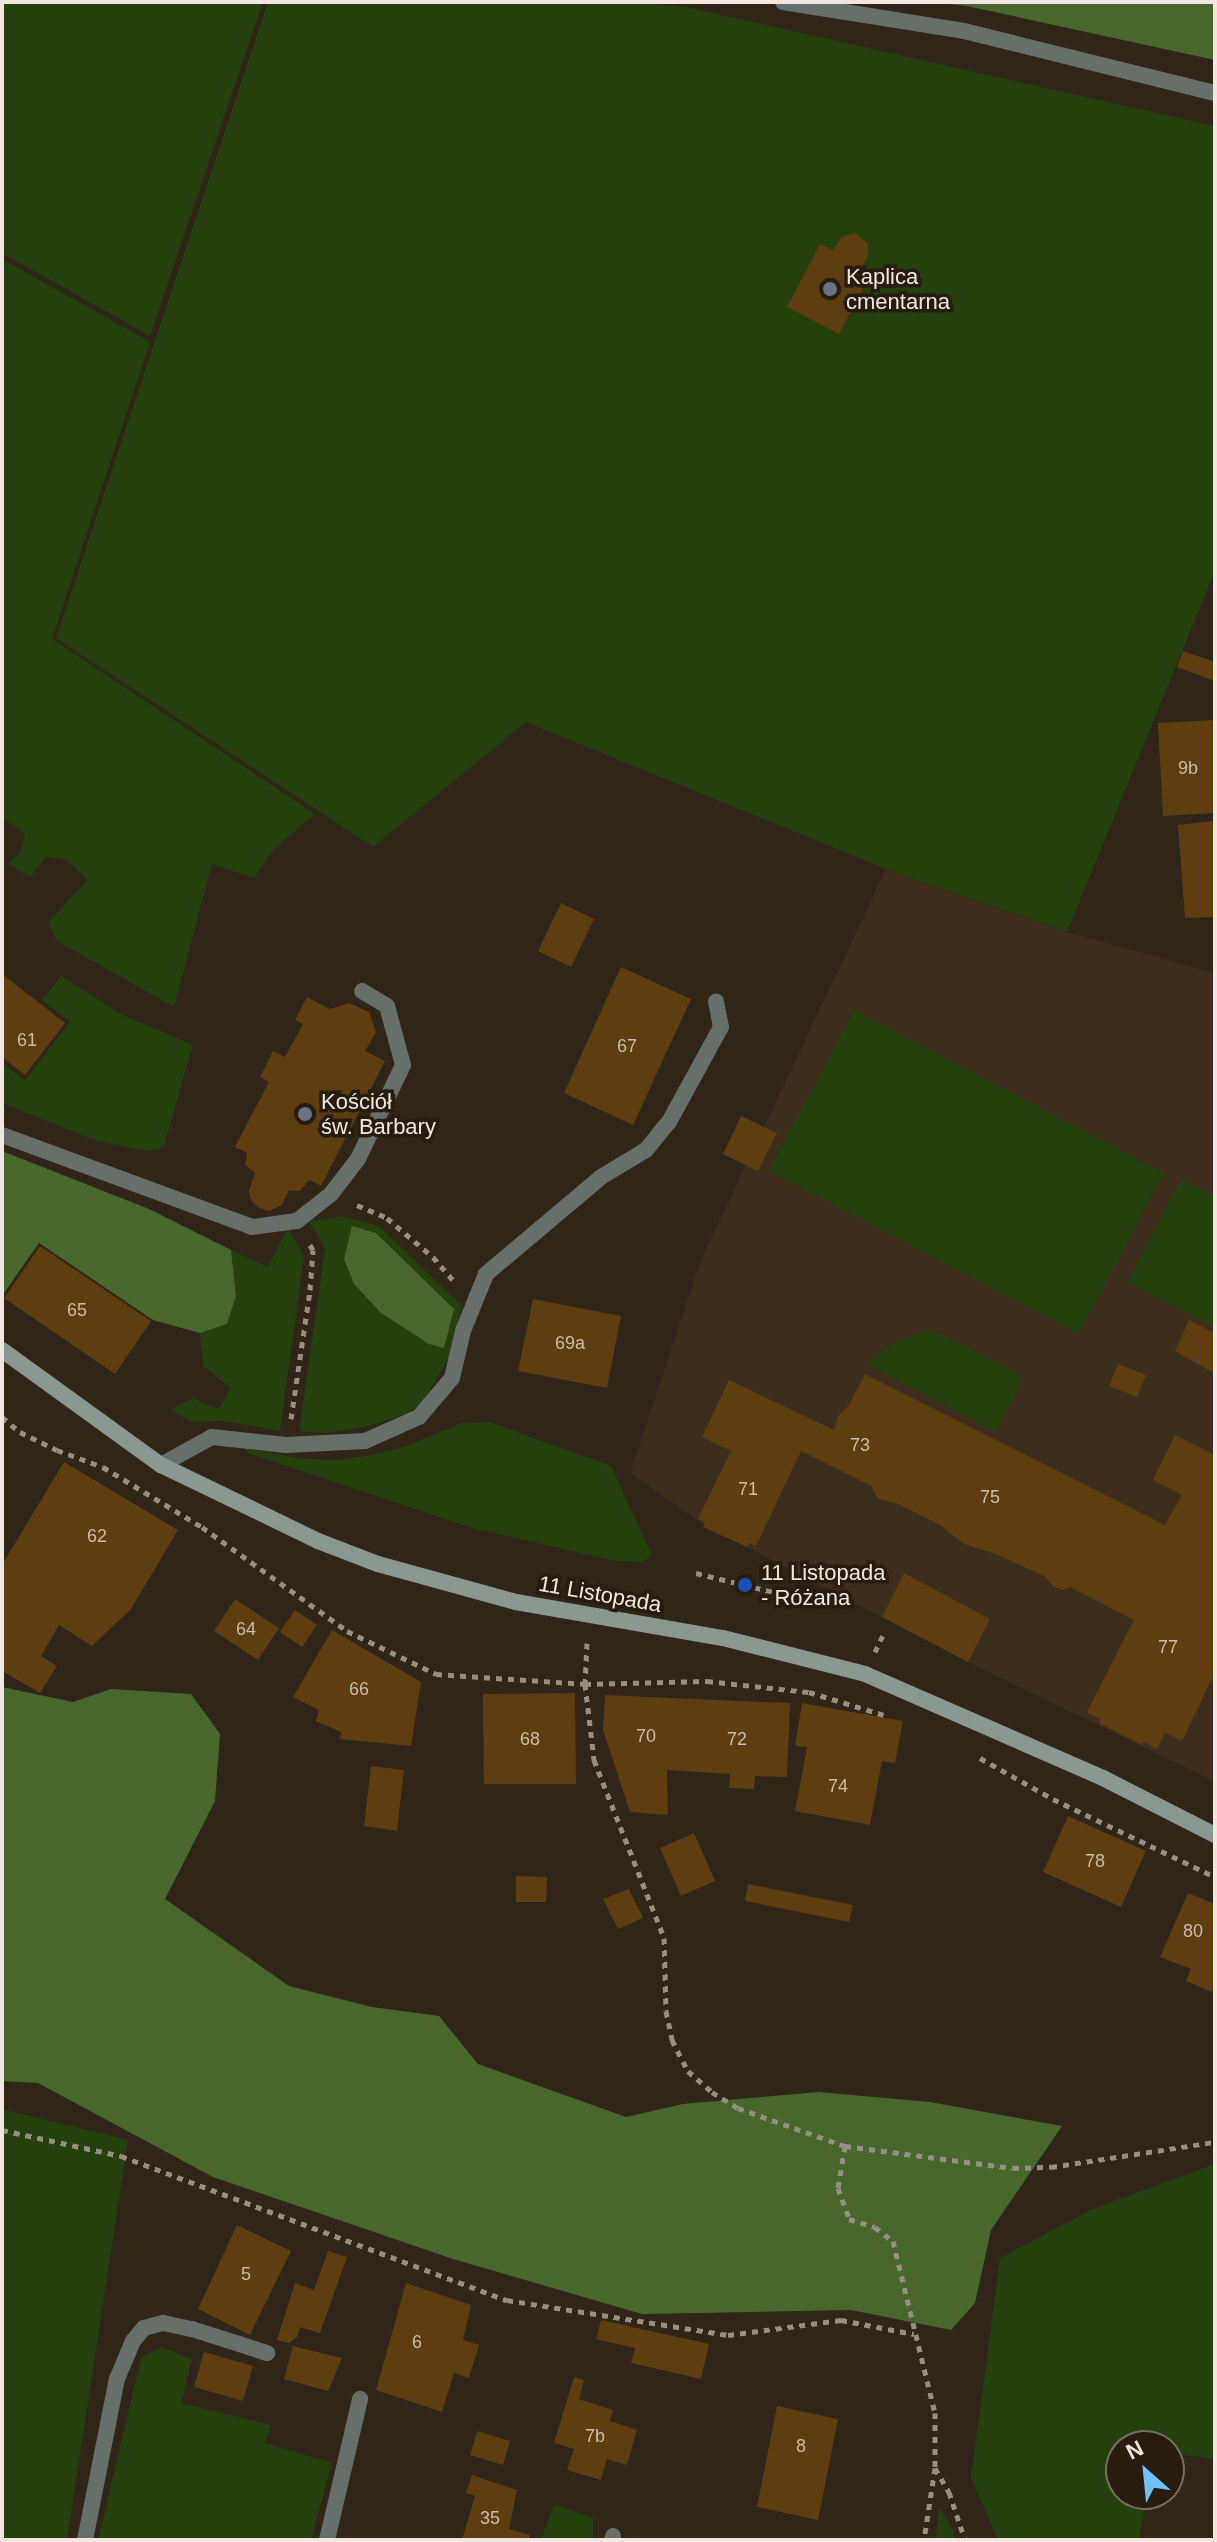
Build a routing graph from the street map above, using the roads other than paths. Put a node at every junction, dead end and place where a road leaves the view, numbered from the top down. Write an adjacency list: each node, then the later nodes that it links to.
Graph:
1 (783, 2): 2 (street)
2 (1215, 93)
3 (362, 991): 5 (street)
4 (716, 1001): 7 (street)
5 (2, 1135)
6 (2, 1350): 7 (main road, 11 Listopada)
7 (161, 1465): 8 (main road, 11 Listopada)
8 (1215, 1835)
9 (267, 2353): 11 (street)
10 (360, 2399): 12 (street)
11 (85, 2540)
12 (327, 2540)

